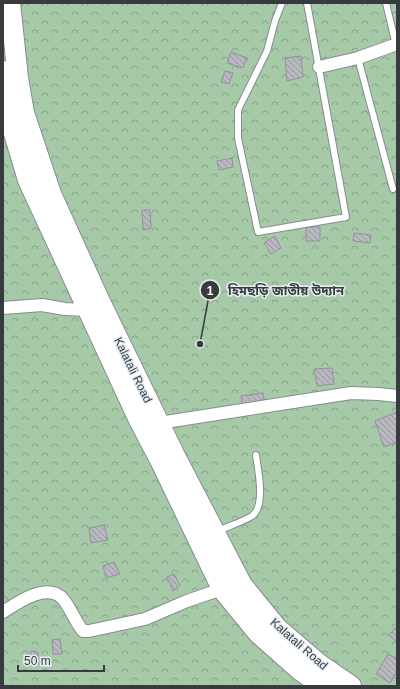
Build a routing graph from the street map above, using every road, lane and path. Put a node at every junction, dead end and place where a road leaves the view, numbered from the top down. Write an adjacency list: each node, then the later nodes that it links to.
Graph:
1 (10, 3): 13 (highway, Kalatali Road)
2 (282, 3): 7 (lane)
3 (307, 3): 7 (lane)
4 (386, 3): 5 (lane)
5 (397, 44): 6 (street)
6 (358, 58): 7 (street); 9 (lane)
7 (319, 67)
8 (3, 70): 11 (highway, Kalatali Road)
9 (393, 189)
10 (3, 308): 11 (street)
11 (87, 310): 15 (highway, Kalatali Road)
12 (397, 396): 13 (street)
13 (159, 424): 15 (highway, Kalatali Road)
14 (256, 456): 16 (lane)
15 (167, 457): 16 (highway, Kalatali Road); 17 (highway, Kalatali Road)
16 (214, 533): 20 (highway, Kalatali Road)
17 (222, 589): 18 (street); 19 (highway, Kalatali Road)
18 (3, 612)
19 (323, 686)
20 (351, 686)

